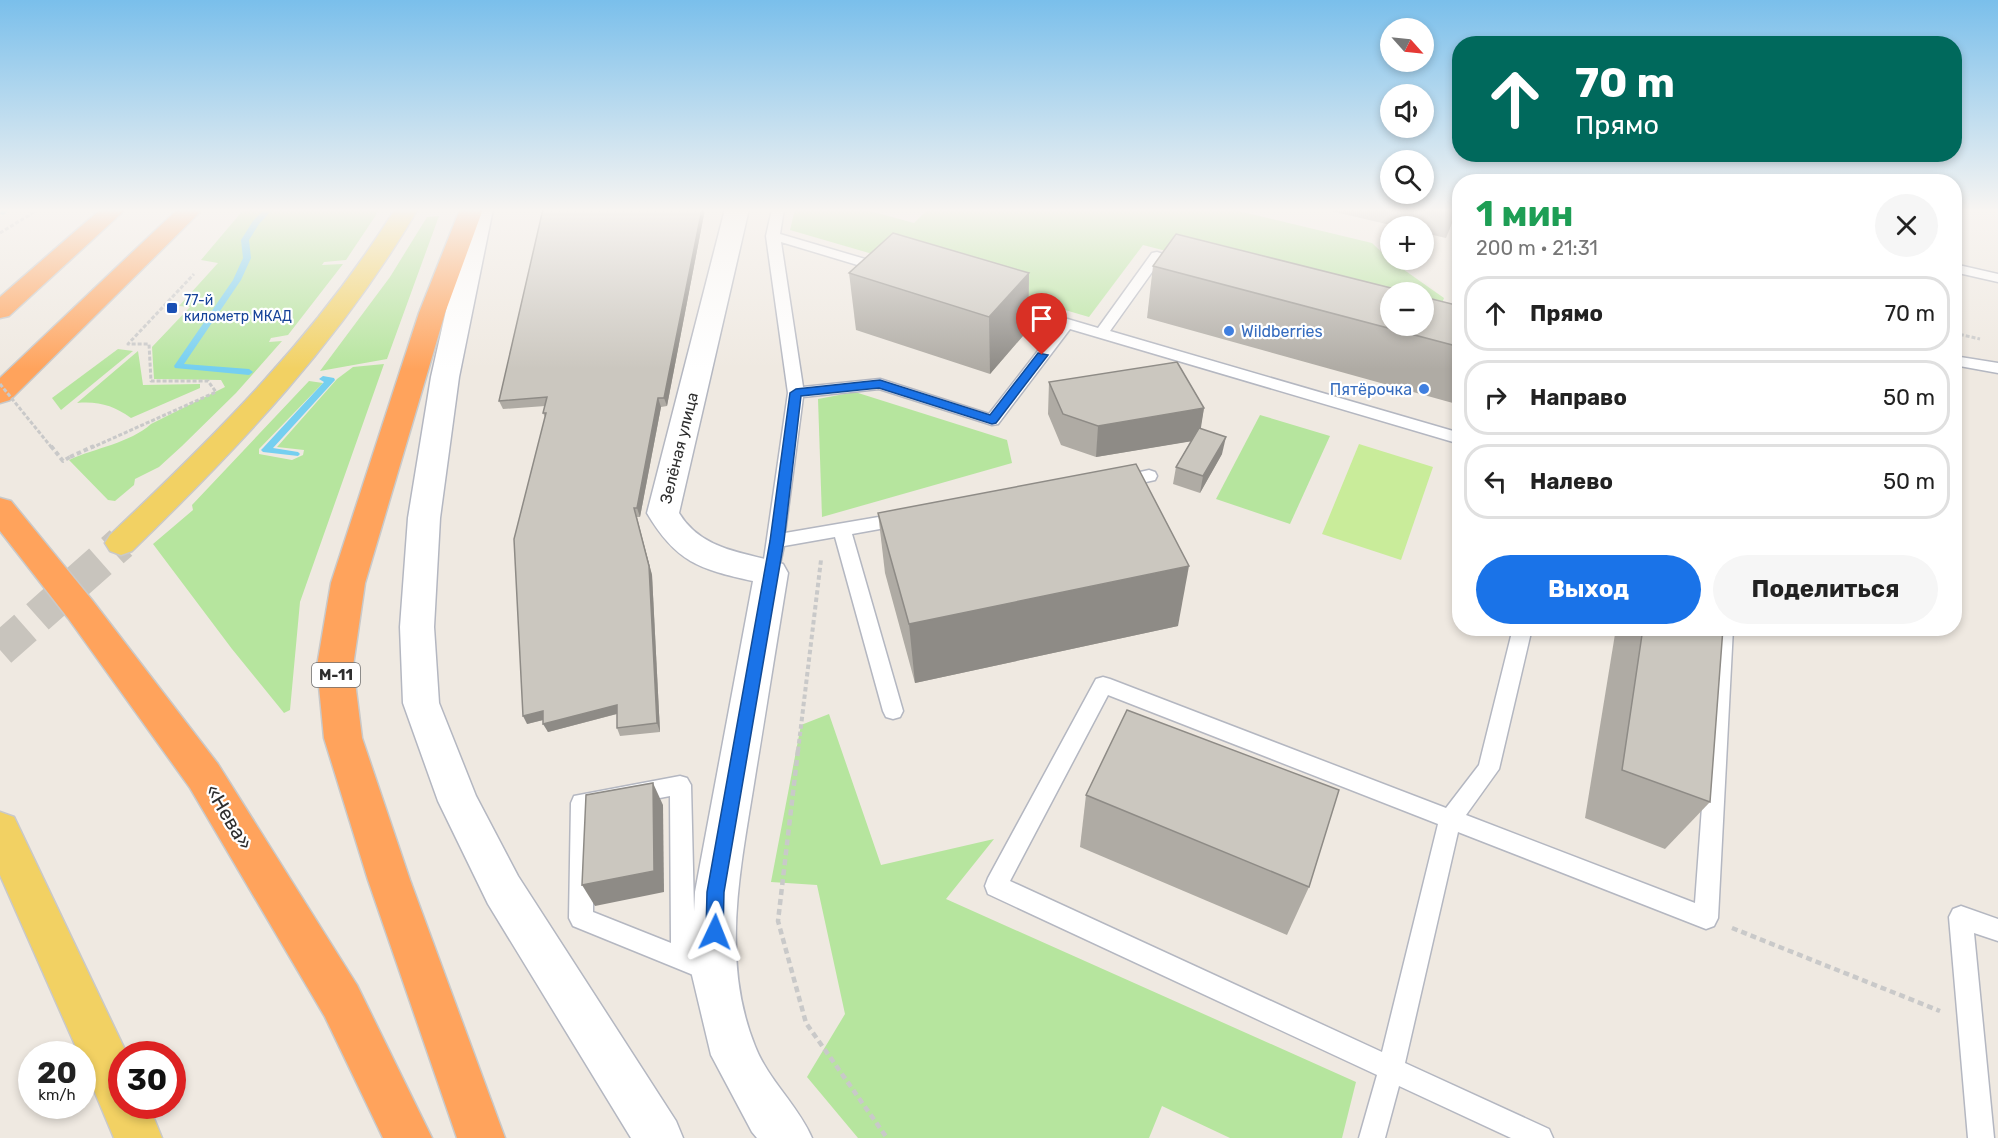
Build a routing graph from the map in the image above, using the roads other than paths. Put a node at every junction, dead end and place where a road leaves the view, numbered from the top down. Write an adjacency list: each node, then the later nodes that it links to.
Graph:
1 (55, 262): 16 (highway)
2 (137, 262): 22 (highway)
3 (373, 262): 29 (main road)
4 (452, 262): 43 (highway, М-11)
5 (470, 262): 44 (street)
6 (724, 262): 30 (street, Зелёная улица)
7 (777, 262): 21 (lane)
8 (861, 262): 13 (lane)
9 (1152, 262): 18 (lane)
10 (1179, 262): 11 (lane)
11 (1201, 268)
12 (1962, 270): 14 (lane)
13 (898, 273)
14 (1998, 278)
15 (988, 300): 17 (lane)
16 (0, 310)
17 (1067, 323): 18 (lane); 21 (lane)
18 (1102, 333): 23 (lane)
19 (1962, 361): 20 (lane)
20 (1998, 368)
21 (796, 393): 30 (lane)
22 (0, 394)
23 (1452, 437)
24 (1149, 476): 25 (lane)
25 (1102, 484)
26 (5, 515): 42 (highway, «Нева»)
27 (924, 515): 28 (lane)
28 (833, 531): 30 (lane); 33 (lane)
29 (121, 543)
30 (774, 557): 37 (street)
31 (1521, 636): 34 (lane)
32 (1724, 636): 34 (lane)
33 (893, 711)
34 (1450, 819): 39 (lane); 39 (lane)
35 (0, 830): 38 (main road)
36 (1998, 930): 48 (lane)
37 (698, 965): 37 (lane); 45 (street)
38 (108, 1066)
39 (1391, 1069): 46 (lane); 47 (lane)
40 (130, 1119): 41 (main road)
41 (138, 1138)
42 (408, 1138)
43 (482, 1138)
44 (659, 1138)
45 (788, 1138)
46 (1372, 1138)
47 (1540, 1138)
48 (1981, 1138)

